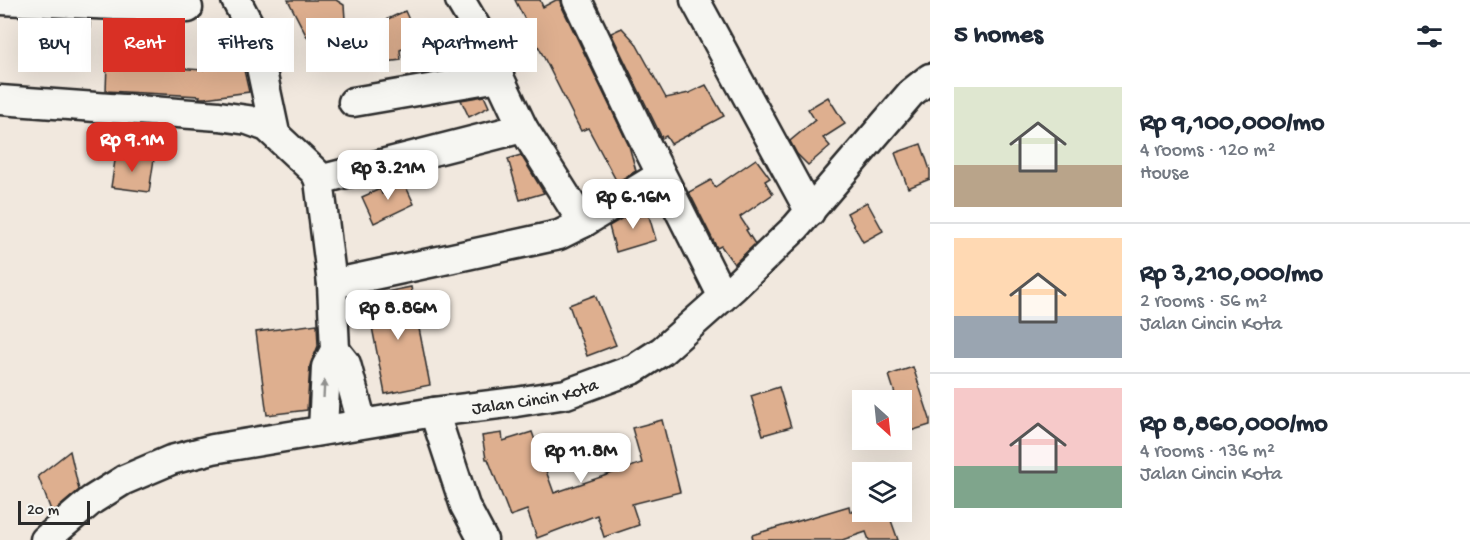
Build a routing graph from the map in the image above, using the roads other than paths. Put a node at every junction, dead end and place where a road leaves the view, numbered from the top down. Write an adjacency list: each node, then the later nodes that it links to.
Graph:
1 (0, 0): 6 (street)
2 (236, 0): 12 (street)
3 (460, 0): 7 (street)
4 (577, 0): 13 (street)
5 (695, 0): 15 (street)
6 (188, 8)
7 (499, 77): 10 (street); 11 (street)
8 (930, 78): 15 (street, Jalan Cincin Kota)
9 (0, 100): 12 (street)
10 (353, 102)
11 (523, 128): 14 (street); 16 (street)
12 (275, 133): 14 (street)
13 (661, 175): 16 (street); 18 (street)
14 (319, 180): 17 (street)
15 (810, 212): 18 (street, Jalan Cincin Kota)
16 (583, 223): 17 (street)
17 (332, 285): 19 (street)
18 (723, 297): 20 (street, Jalan Cincin Kota)
19 (335, 350): 21 (street); 22 (street, one-way to 19)
20 (434, 412): 21 (street, Jalan Cincin Kota); 24 (street)
21 (362, 423): 22 (street, Jalan Cincin Kota)
22 (323, 430): 23 (street, Jalan Cincin Kota)
23 (45, 540)
24 (483, 540)

